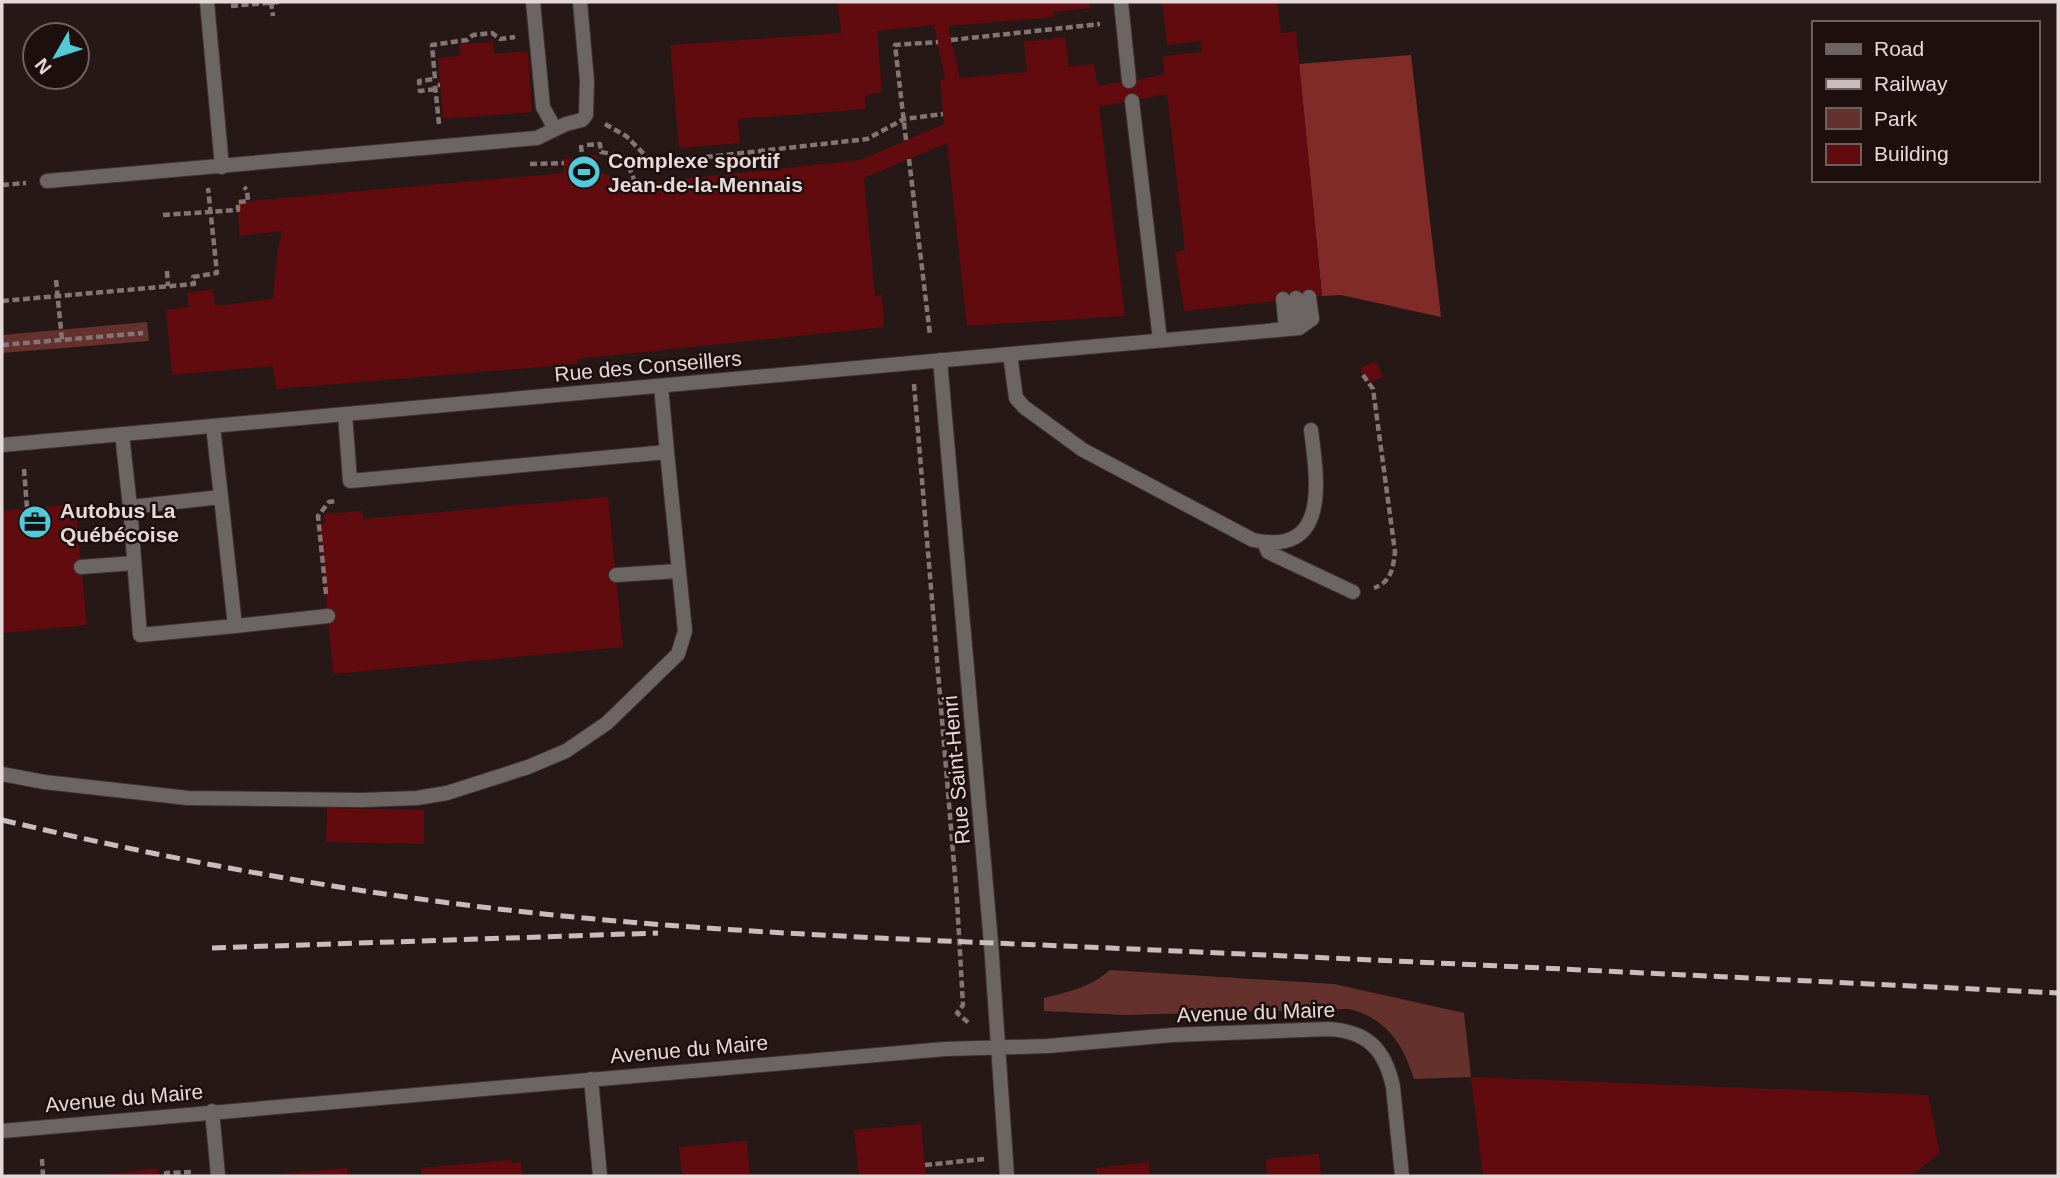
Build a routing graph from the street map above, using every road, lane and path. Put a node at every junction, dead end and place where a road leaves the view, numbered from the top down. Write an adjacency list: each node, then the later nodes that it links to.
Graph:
1 (207, 2): 29 (street)
2 (271, 2): 3 (path); 7 (path); 8 (path)
3 (279, 2)
4 (533, 2): 11 (street)
5 (580, 2): 21 (street)
6 (1121, 2): 9 (street)
7 (226, 7)
8 (273, 16)
9 (1122, 21): 12 (path); 15 (street)
10 (483, 34): 11 (path); 14 (path); 16 (path)
11 (536, 35): 21 (street)
12 (951, 40)
13 (938, 41): 19 (path)
14 (484, 43)
15 (1129, 81)
16 (440, 85)
17 (1132, 101): 45 (street)
18 (943, 114): 19 (path)
19 (904, 119): 20 (path); 22 (path)
20 (608, 125)
21 (555, 129): 29 (street)
22 (906, 140)
23 (600, 144): 32 (path)
24 (581, 145): 25 (path)
25 (582, 156)
26 (526, 158): 28 (path)
27 (909, 159): 43 (path)
28 (564, 163)
29 (222, 167): 30 (street)
30 (47, 181)
31 (242, 184): 34 (path)
32 (635, 184)
33 (208, 188): 34 (path)
34 (211, 212): 35 (path); 38 (path)
35 (163, 215)
36 (167, 271): 38 (path)
37 (56, 280): 39 (path)
38 (168, 286): 39 (path)
39 (57, 297): 40 (path); 44 (path)
40 (2, 301)
41 (1292, 329): 41 (street); 45 (street, Rue des Conseillers)
42 (143, 332): 44 (path)
43 (930, 335)
44 (62, 340): 46 (path)
45 (1160, 340): 47 (street, Rue des Conseillers)
46 (2, 345)
47 (1010, 354): 48 (street, Rue des Conseillers); 65 (street)
48 (940, 360): 50 (street, Rue des Conseillers); 75 (street, Rue Saint-Henri)
49 (1363, 374): 70 (path)
50 (661, 386): 52 (street, Rue des Conseillers); 57 (street)
51 (915, 400): 74 (path, Rue Saint-Henri)
52 (345, 414): 53 (street, Rue des Conseillers); 59 (street)
53 (214, 426): 55 (street, Rue des Conseillers); 60 (street)
54 (1311, 430): 65 (street)
55 (122, 434): 56 (street, Rue des Conseillers); 61 (street)
56 (2, 445)
57 (667, 452): 59 (street); 68 (street)
58 (24, 469): 62 (path)
59 (350, 481): 71 (path)
60 (221, 497): 61 (street); 72 (street)
61 (130, 507): 66 (street)
62 (27, 508)
63 (83, 515): 64 (path)
64 (76, 516)
65 (1264, 542): 70 (street)
66 (134, 563): 67 (street); 72 (street)
67 (81, 567)
68 (678, 571): 69 (street); 73 (street)
69 (616, 575)
70 (1353, 592)
71 (328, 616): 72 (street)
72 (235, 626)
73 (2, 774)
74 (957, 1013)
75 (997, 1047): 76 (street, Avenue du Maire); 79 (street, Rue Saint-Henri); 88 (street, Avenue du Maire)
76 (591, 1079): 77 (street, Avenue du Maire); 86 (street)
77 (212, 1111): 78 (street, Avenue du Maire); 85 (street)
78 (2, 1131)
79 (1005, 1156): 81 (path); 87 (street, Rue Saint-Henri)
80 (42, 1159): 83 (path)
81 (925, 1165)
82 (191, 1172): 84 (path)
83 (43, 1176)
84 (166, 1176)
85 (218, 1176)
86 (600, 1176)
87 (1007, 1176)
88 (1402, 1176)

